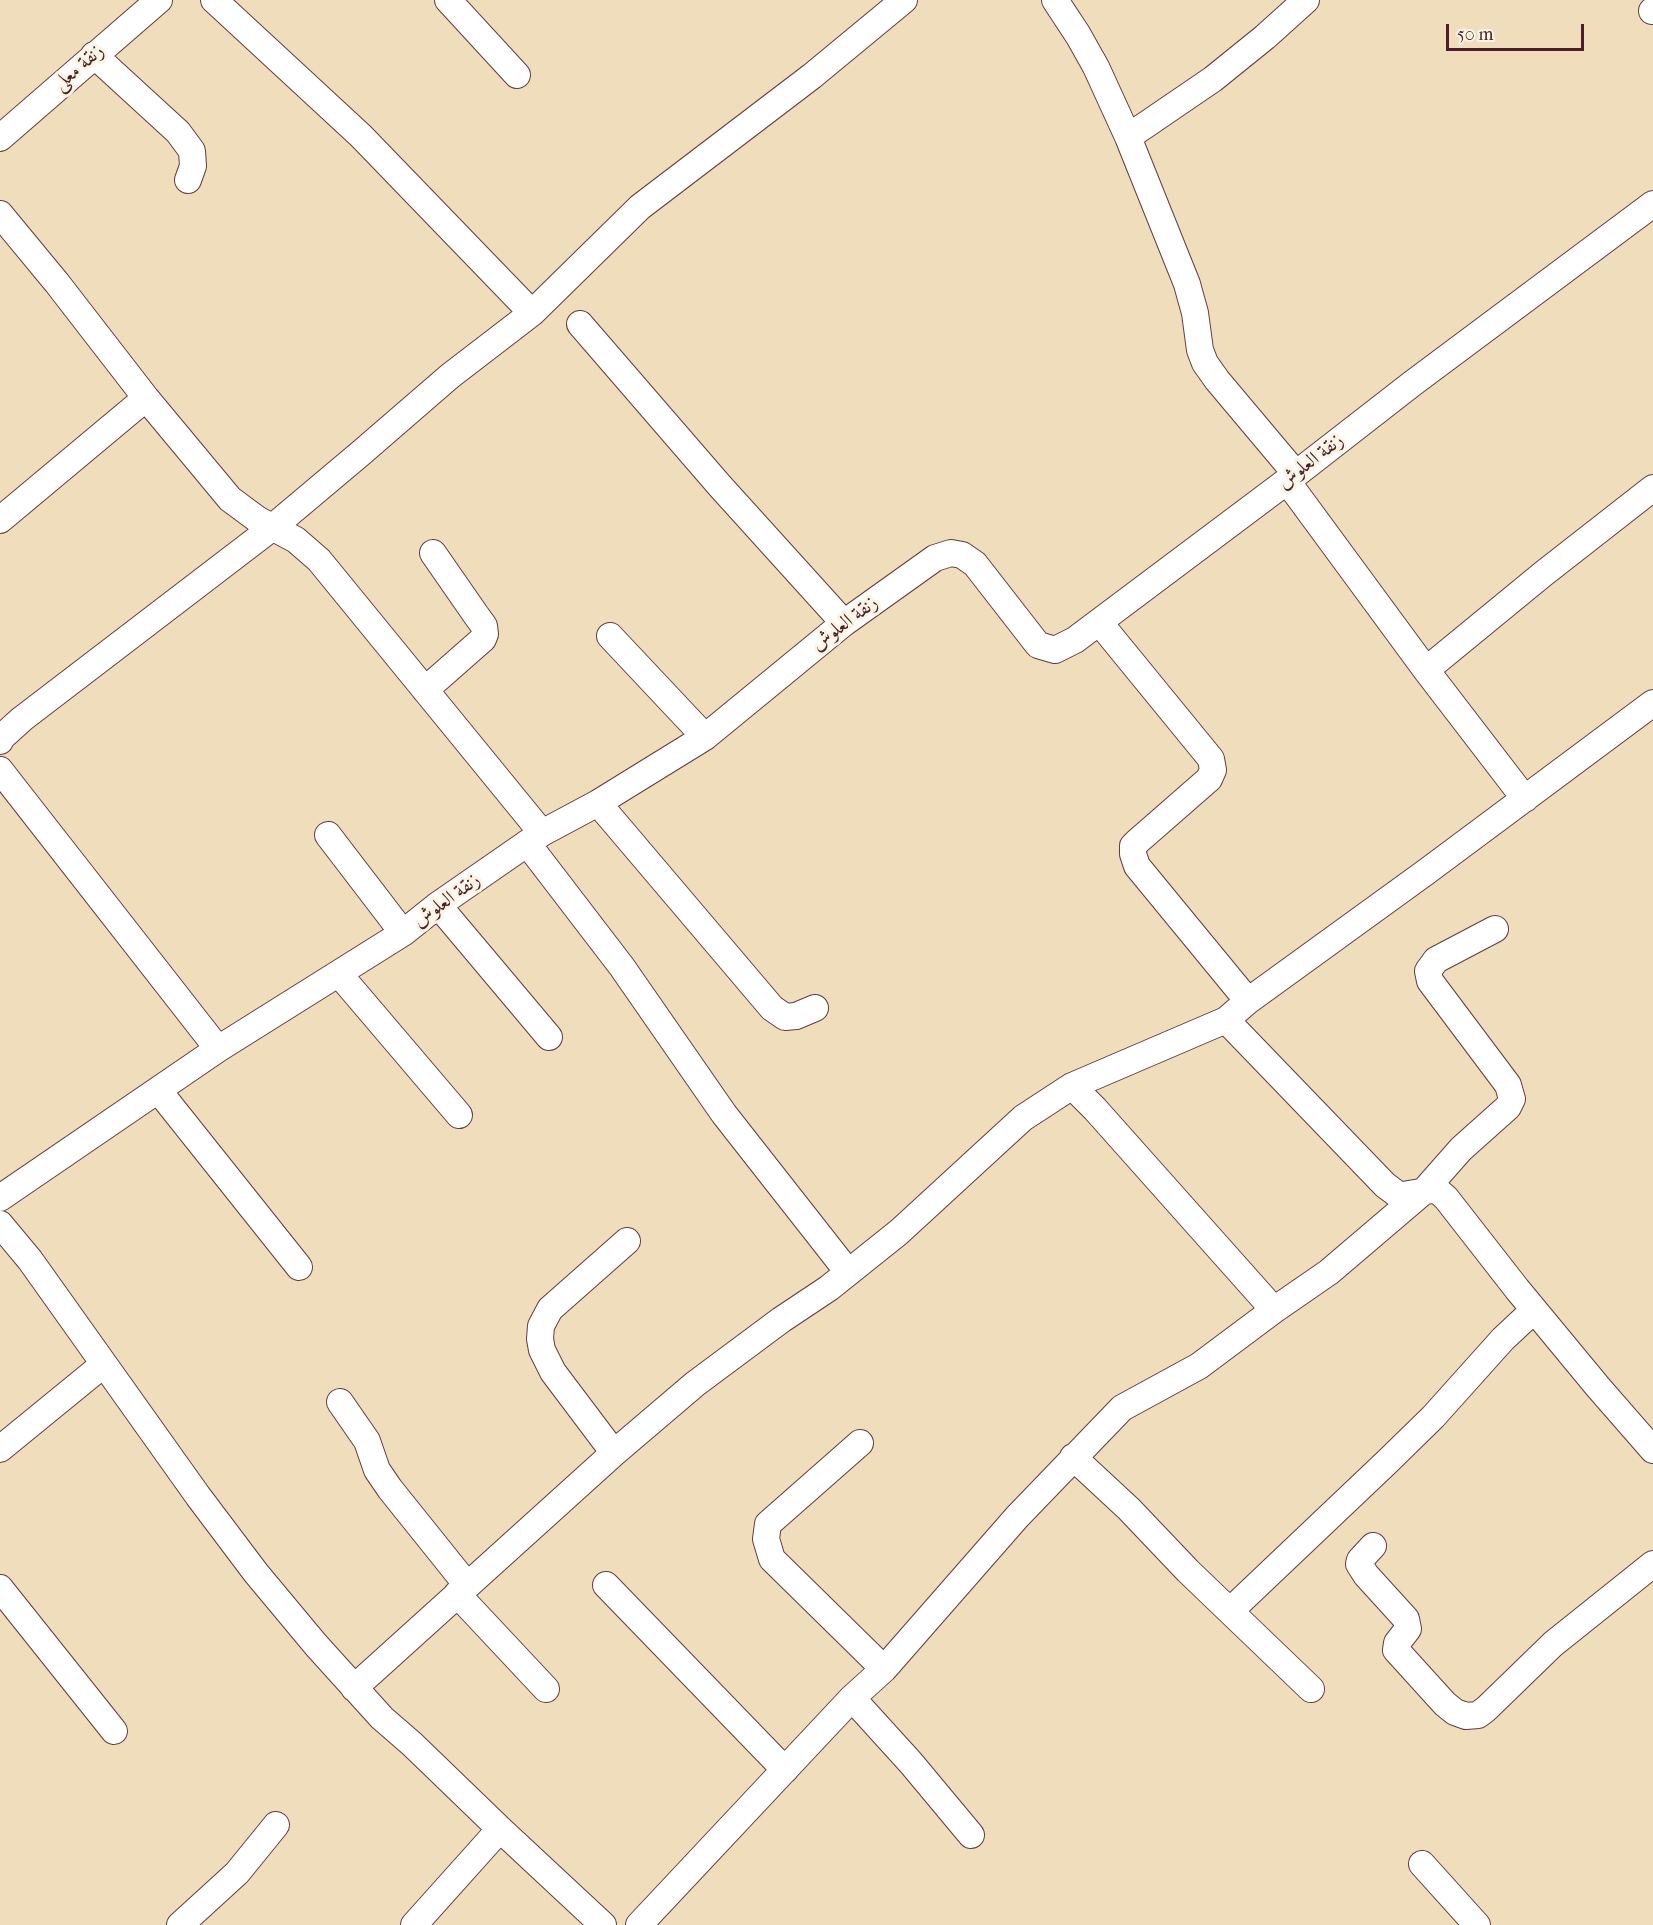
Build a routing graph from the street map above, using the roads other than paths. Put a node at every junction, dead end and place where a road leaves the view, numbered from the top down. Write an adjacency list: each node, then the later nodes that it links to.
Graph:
1 (159, 0): 7 (street, زنقة معلى)
2 (214, 0): 14 (street)
3 (448, 0): 8 (street)
4 (904, 0): 14 (street)
5 (1054, 0): 9 (street)
6 (1306, 0): 9 (street)
7 (94, 55): 10 (street, زنقة معلى); 11 (street)
8 (517, 75)
9 (1128, 137): 17 (street)
10 (0, 138)
11 (188, 180)
12 (1653, 204): 17 (street, زنقة العلوش)
13 (0, 214): 16 (street)
14 (532, 313): 20 (street)
15 (580, 324): 23 (street)
16 (146, 398): 19 (street); 20 (street)
17 (1291, 477): 22 (street, زنقة العلوش); 25 (street)
18 (1653, 488): 25 (street)
19 (0, 520)
20 (273, 527): 26 (street); 29 (street)
21 (433, 553): 26 (street)
22 (1099, 622): 23 (street, زنقة العلوش); 39 (street)
23 (844, 623): 28 (street, زنقة العلوش)
24 (610, 636): 28 (street)
25 (1426, 669): 31 (street)
26 (425, 690): 34 (street)
27 (1653, 703): 31 (street)
28 (705, 737): 32 (street, زنقة العلوش)
29 (0, 741)
30 (0, 770): 43 (street)
31 (1524, 799): 39 (street)
32 (598, 803): 34 (street, زنقة العلوش); 40 (street)
33 (328, 835): 37 (street)
34 (535, 838): 35 (street, زنقة العلوش); 52 (street)
35 (438, 905): 37 (street, زنقة العلوش); 42 (street)
36 (1495, 929): 47 (street)
37 (403, 933): 38 (street, زنقة العلوش)
38 (339, 974): 43 (street, زنقة العلوش); 46 (street)
39 (1248, 1001): 41 (street)
40 (815, 1008)
41 (1226, 1020): 44 (street); 47 (street)
42 (549, 1037)
43 (219, 1049): 45 (street, زنقة العلوش)
44 (1072, 1086): 52 (street); 53 (street)
45 (158, 1090): 48 (street, زنقة العلوش); 51 (street)
46 (459, 1115)
47 (1424, 1191): 53 (street); 54 (street)
48 (0, 1198)
49 (0, 1224): 55 (street)
50 (627, 1241): 60 (street)
51 (299, 1267)
52 (848, 1272): 60 (street)
53 (1274, 1310): 61 (street)
54 (1534, 1310): 58 (street); 67 (street)
55 (104, 1364): 59 (street); 69 (street)
56 (340, 1402): 66 (street)
57 (860, 1443): 68 (street)
58 (1651, 1445)
59 (0, 1449)
60 (614, 1453): 66 (street)
61 (1073, 1457): 67 (street); 68 (street)
62 (1373, 1546): 63 (street)
63 (1653, 1564)
64 (606, 1585): 74 (street)
65 (0, 1588): 73 (street)
66 (462, 1590): 69 (street); 70 (street)
67 (1230, 1611): 71 (street)
68 (884, 1669): 72 (street)
69 (354, 1689): 76 (street)
70 (546, 1689)
71 (1311, 1689)
72 (852, 1698): 74 (street); 77 (street)
73 (114, 1731)
74 (785, 1770): 82 (street)
75 (276, 1825): 80 (street)
76 (500, 1829): 79 (street); 81 (street)
77 (971, 1835)
78 (1422, 1864): 83 (street)
79 (591, 1921)
80 (180, 1925)
81 (414, 1925)
82 (639, 1925)
83 (1477, 1925)

